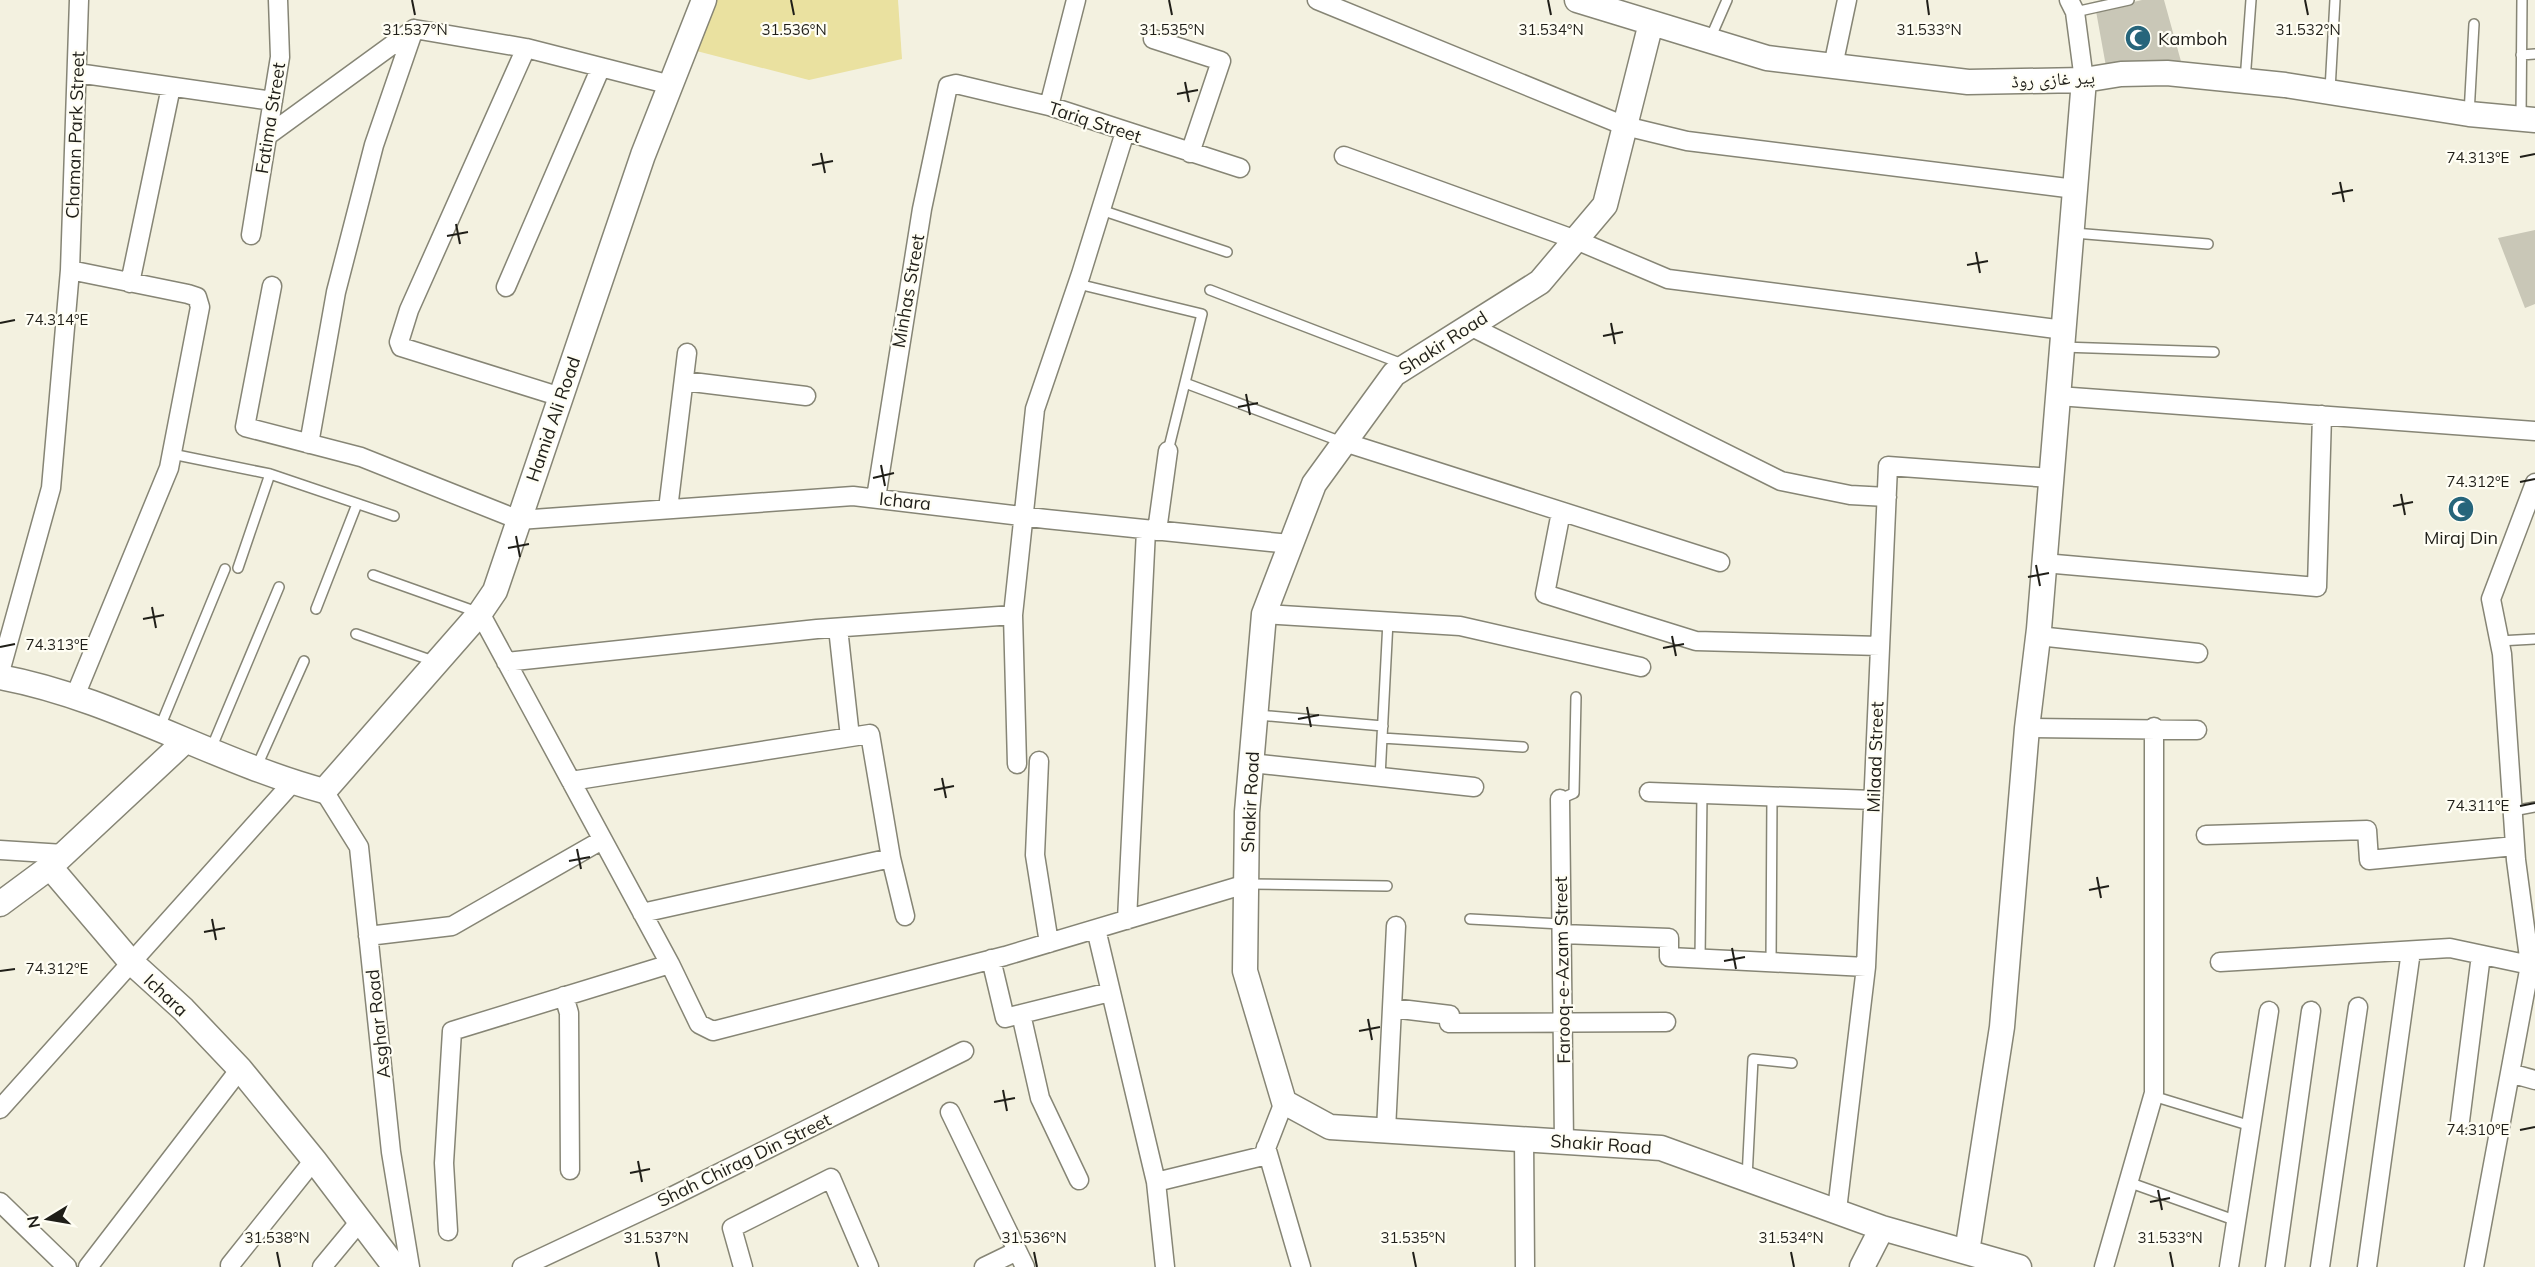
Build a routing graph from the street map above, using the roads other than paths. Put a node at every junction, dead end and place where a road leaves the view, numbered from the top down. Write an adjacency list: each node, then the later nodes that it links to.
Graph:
1 (79, 0): 24 (street, Chaman Park Street)
2 (278, 0): 31 (street, Fatima Street)
3 (705, 0): 27 (street, Hamid Ali Road)
4 (1076, 0): 32 (street)
5 (1317, 0): 35 (street)
6 (1577, 0): 14 (street, پیر غازی روڈ)
7 (1727, 0): 18 (lane)
8 (1846, 0): 22 (street)
9 (2129, 0): 13 (lane)
10 (2251, 0): 26 (lane)
11 (2335, 0): 30 (lane)
12 (2522, 0): 21 (lane)
13 (2072, 6): 25 (street)
14 (1651, 23): 18 (street, پیر غازی روڈ); 35 (street, Shakir Road)
15 (2475, 24): 33 (lane)
16 (414, 29): 19 (street); 37 (street); 67 (street)
17 (1153, 39): 38 (street)
18 (1708, 41): 22 (street, پیر غازی روڈ)
19 (526, 48): 23 (street); 63 (street)
20 (2535, 54): 21 (lane)
21 (2521, 55): 34 (lane)
22 (1833, 66): 25 (street, پیر غازی روڈ)
23 (601, 67): 27 (street); 52 (street)
24 (77, 73): 29 (street); 48 (street, Chaman Park Street)
25 (2084, 80): 26 (street, پیر غازی روڈ); 41 (street)
26 (2245, 81): 30 (street, پیر غازی روڈ)
27 (671, 85): 63 (street, Hamid Ali Road)
28 (948, 86): 32 (street, Tariq Street); 74 (street, Minhas Street)
29 (171, 87): 31 (street); 49 (street)
30 (2330, 92): 33 (street, پیر غازی روڈ)
31 (273, 101): 37 (street, Fatima Street)
32 (1049, 106): 36 (street, Tariq Street)
33 (2469, 114): 34 (street, پیر غازی روڈ)
34 (2528, 120)
35 (1625, 126): 41 (street); 45 (street, Shakir Road)
36 (1125, 132): 38 (street, Tariq Street); 42 (street)
37 (267, 136): 44 (street, Fatima Street)
38 (1190, 153): 40 (street, Tariq Street)
39 (1344, 156): 45 (street)
40 (1240, 168)
41 (2075, 189): 43 (street)
42 (1101, 210): 47 (lane); 50 (street)
43 (2072, 233): 46 (lane); 55 (street)
44 (251, 235)
45 (1576, 240): 54 (street, Shakir Road); 55 (street)
46 (2208, 244)
47 (1227, 252)
48 (70, 270): 49 (street); 106 (street, Chaman Park Street)
49 (130, 283): 69 (street)
50 (1078, 284): 60 (lane); 80 (street)
51 (272, 286): 67 (street)
52 (506, 287)
53 (1210, 290): 58 (lane)
54 (1470, 326): 58 (street, Shakir Road); 73 (street)
55 (2063, 338): 56 (lane); 62 (street)
56 (2214, 352)
57 (687, 353): 59 (street)
58 (1407, 366): 66 (street, Shakir Road)
59 (684, 381): 61 (street); 76 (street)
60 (1185, 383): 66 (lane); 68 (lane)
61 (806, 396)
62 (2058, 396): 64 (street); 71 (street)
63 (561, 397): 81 (street, Hamid Ali Road)
64 (2322, 415): 65 (street); 85 (street)
65 (2535, 430)
66 (1344, 442): 77 (street); 83 (street, Shakir Road)
67 (309, 444): 81 (street)
68 (1168, 451): 82 (street)
69 (172, 454): 70 (lane); 108 (street)
70 (270, 474): 75 (lane); 86 (lane)
71 (2051, 478): 73 (street, Milaad Street); 85 (street)
72 (2535, 483): 78 (street)
73 (1887, 497): 100 (street, Milaad Street)
74 (876, 498): 76 (street, Ichara); 80 (street, Ichara)
75 (357, 504): 79 (lane); 90 (lane)
76 (668, 509): 81 (street, Ichara)
77 (1561, 512): 84 (street); 100 (street)
78 (2530, 512): 99 (street)
79 (394, 516)
80 (1022, 516): 82 (street, Ichara); 93 (street)
81 (519, 520): 91 (street, Hamid Ali Road)
82 (1152, 530): 83 (street, Ichara); 149 (street)
83 (1290, 544): 92 (street, Shakir Road)
84 (1720, 562)
85 (2044, 563): 97 (street)
86 (238, 568)
87 (225, 570): 114 (lane)
88 (373, 575): 91 (lane)
89 (279, 587): 120 (lane)
90 (316, 609)
91 (480, 613): 103 (street, Hamid Ali Road); 104 (street)
92 (1264, 614): 94 (street); 110 (street, Shakir Road)
93 (1013, 615): 95 (street); 123 (street)
94 (1388, 621): 105 (street); 111 (lane)
95 (838, 628): 104 (street); 116 (street)
96 (356, 634): 103 (lane)
97 (2038, 636): 101 (street); 113 (street)
98 (2535, 639): 99 (lane)
99 (2499, 641): 136 (street)
100 (1880, 646): 134 (street, Milaad Street)
101 (2198, 652)
102 (304, 661): 124 (lane)
103 (436, 662): 129 (street, Hamid Ali Road)
104 (506, 662): 126 (street)
105 (1641, 668)
106 (0, 672)
107 (0, 677): 108 (street)
108 (75, 696): 114 (street)
109 (1576, 697): 133 (lane)
110 (1255, 714): 111 (lane); 122 (street, Shakir Road)
111 (1383, 726): 117 (lane)
112 (2154, 727): 113 (street); 115 (street); 179 (street)
113 (2027, 728): 201 (street)
114 (159, 729): 118 (street)
115 (2198, 730)
116 (850, 737): 126 (street); 141 (street)
117 (1382, 738): 119 (lane); 125 (lane)
118 (183, 742): 120 (street); 142 (street)
119 (1523, 747)
120 (210, 751): 124 (street)
121 (1040, 761): 154 (street)
122 (1251, 763): 125 (street); 143 (street, Shakir Road)
123 (1017, 764)
124 (256, 769): 127 (street)
125 (1380, 777): 128 (street)
126 (571, 781): 138 (street)
127 (292, 782): 129 (street); 159 (street)
128 (1474, 787)
129 (324, 790): 153 (street, Asghar Road)
130 (1649, 792): 131 (street)
131 (1702, 794): 132 (street); 158 (lane)
132 (1772, 796): 134 (street); 160 (lane)
133 (1560, 799): 152 (street, Farooq-e-Azam Street)
134 (1873, 800): 163 (street, Milaad Street)
135 (2535, 807): 136 (lane)
136 (2513, 810): 139 (street)
137 (2206, 835): 139 (street)
138 (602, 840): 146 (street); 153 (street)
139 (2515, 846): 164 (street)
140 (0, 850): 142 (street)
141 (891, 858): 146 (street); 147 (street)
142 (57, 860): 145 (street); 159 (street, Ichara)
143 (1246, 884): 144 (lane); 149 (street); 180 (street, Shakir Road)
144 (1387, 886)
145 (0, 904)
146 (642, 913): 162 (street)
147 (905, 916)
148 (1470, 919): 152 (lane)
149 (1127, 920): 151 (street)
150 (1396, 926): 168 (street)
151 (1096, 929): 154 (street); 165 (street)
152 (1561, 929): 158 (street); 172 (street, Farooq-e-Azam Street)
153 (368, 936): 208 (street, Asghar Road)
154 (1049, 943): 157 (street)
155 (2411, 951): 156 (street); 161 (street); 222 (street)
156 (2481, 955): 164 (street); 183 (street)
157 (991, 959): 162 (street); 171 (street)
158 (1700, 959): 160 (street)
159 (130, 961): 176 (street, Ichara); 181 (street)
160 (1771, 962): 163 (street)
161 (2220, 962)
162 (670, 964): 166 (street)
163 (1866, 967): 196 (street, Milaad Street)
164 (2530, 978): 177 (street)
165 (1110, 992): 171 (street); 193 (street)
166 (564, 996): 190 (street); 200 (street)
167 (2358, 1007): 221 (street)
168 (1392, 1008): 172 (street); 185 (street)
169 (2269, 1011): 184 (street)
170 (2310, 1011): 220 (street)
171 (1021, 1014): 192 (street)
172 (1563, 1022): 173 (street); 187 (street, Farooq-e-Azam Street)
173 (1666, 1022)
174 (964, 1051): 209 (street, Shah Chirag Din Street)
175 (1792, 1063): 191 (lane)
176 (240, 1069): 189 (street, Ichara); 205 (street)
177 (2510, 1073): 178 (street); 223 (street)
178 (2535, 1080)
179 (2153, 1096): 184 (lane); 194 (street)
180 (1284, 1102): 185 (street, Shakir Road); 188 (street)
181 (0, 1109)
182 (950, 1112): 202 (street)
183 (2460, 1121)
184 (2251, 1126): 198 (street)
185 (1386, 1130): 186 (street, Shakir Road)
186 (1524, 1139): 187 (street, Shakir Road); 215 (street)
187 (1564, 1142): 191 (street, Shakir Road)
188 (1266, 1148): 193 (street); 214 (street)
189 (314, 1160): 197 (street, Ichara); 203 (street)
190 (570, 1170)
191 (1747, 1178): 196 (street, Shakir Road)
192 (1079, 1180)
193 (1156, 1182): 213 (street)
194 (2128, 1182): 198 (lane); 218 (street)
195 (0, 1202): 204 (street)
196 (1836, 1210): 199 (street, Shakir Road)
197 (361, 1220): 206 (street); 207 (street, Ichara)
198 (2237, 1221): 219 (street)
199 (1882, 1227): 201 (street, Shakir Road); 216 (street)
200 (448, 1231)
201 (1966, 1252): 217 (street, Shakir Road)
202 (1021, 1259): 212 (street)
203 (230, 1265)
204 (67, 1267)
205 (88, 1267)
206 (322, 1267)
207 (395, 1267)
208 (410, 1267)
209 (522, 1267)
210 (743, 1267): 211 (street)
211 (869, 1267)
212 (984, 1267)
213 (1165, 1267)
214 (1300, 1267)
215 (1525, 1267)
216 (1862, 1267)
217 (2018, 1267)
218 (2104, 1267)
219 (2229, 1267)
220 (2275, 1267)
221 (2320, 1267)
222 (2367, 1267)
223 (2474, 1267)

